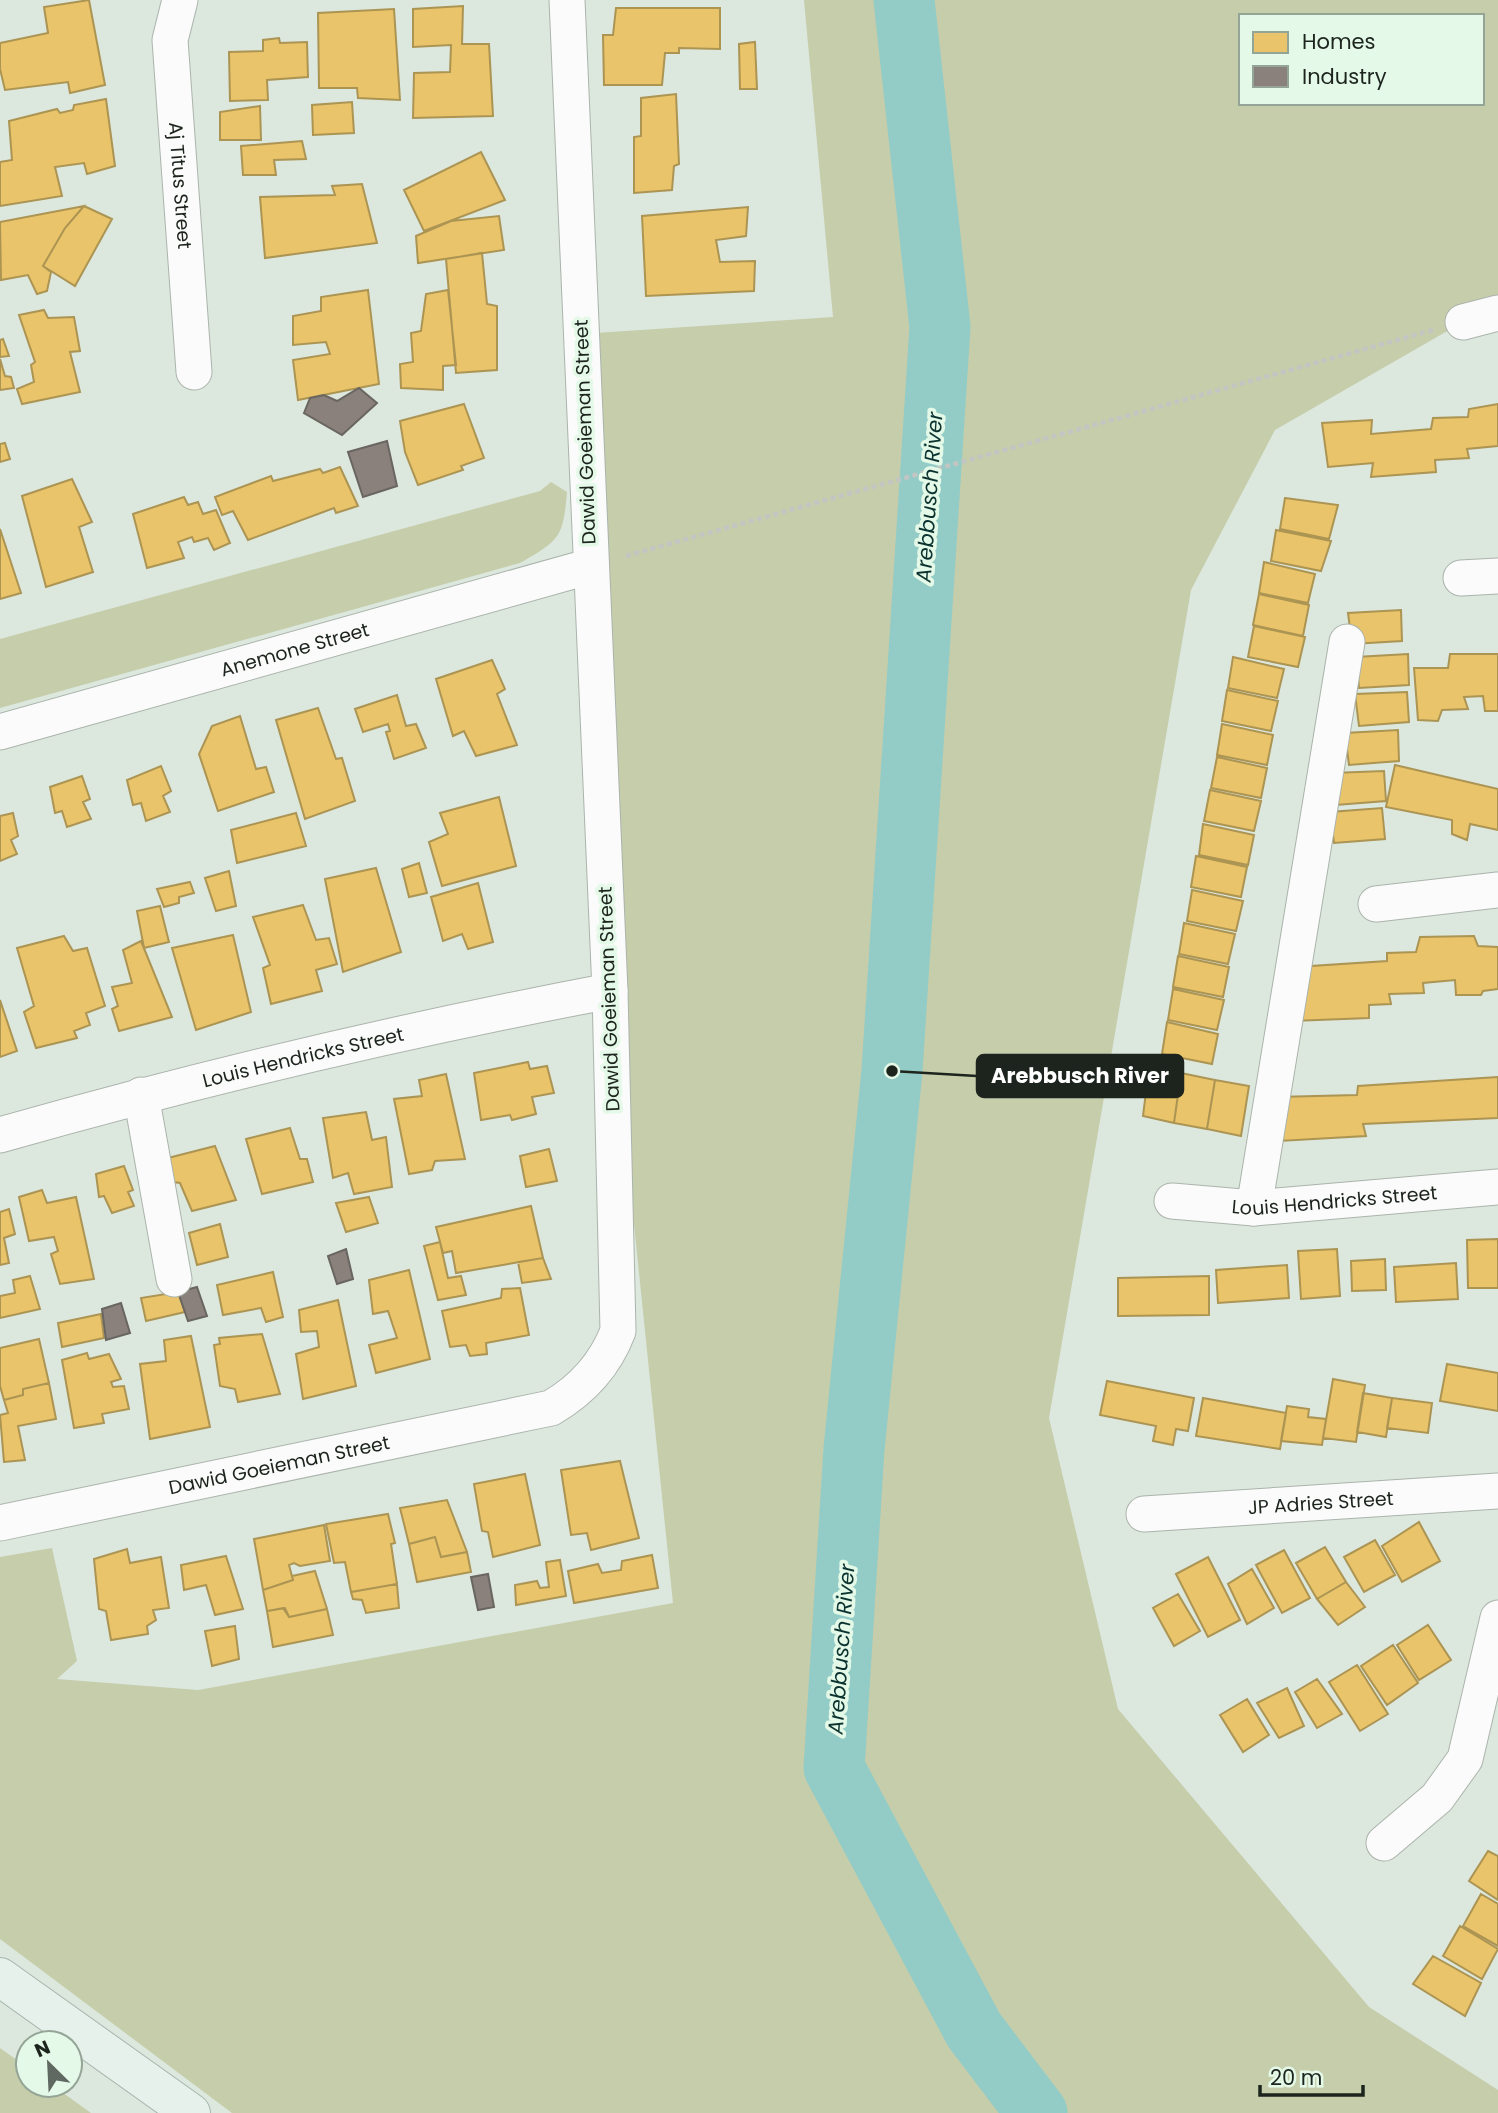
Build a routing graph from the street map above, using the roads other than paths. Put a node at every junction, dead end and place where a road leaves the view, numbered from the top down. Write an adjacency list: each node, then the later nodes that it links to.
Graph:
1 (180, 0): 5 (street, Aj Titus Street)
2 (567, 0): 6 (street, Dawid Goeieman Street)
3 (1498, 313): 4 (street)
4 (1463, 322)
5 (194, 372)
6 (591, 566): 10 (street, Anemone Street); 13 (street, Dawid Goeieman Street)
7 (1498, 576): 8 (street)
8 (1461, 578)
9 (1347, 642): 18 (street)
10 (0, 732)
11 (1498, 890): 12 (street)
12 (1376, 905)
13 (610, 991): 14 (street, Louis Hendricks Street); 22 (street, Dawid Goeieman Street)
14 (141, 1095): 15 (street, Louis Hendricks Street); 19 (street)
15 (0, 1135)
16 (1498, 1187): 18 (street, Louis Hendricks Street)
17 (1172, 1201): 18 (street, Louis Hendricks Street)
18 (1254, 1208)
19 (174, 1279)
20 (1498, 1491): 21 (street, JP Adries Street)
21 (1144, 1514)
22 (0, 1523)
23 (1498, 1618): 24 (street)
24 (1384, 1843)
25 (0, 1977): 26 (main road)
26 (191, 2113)

